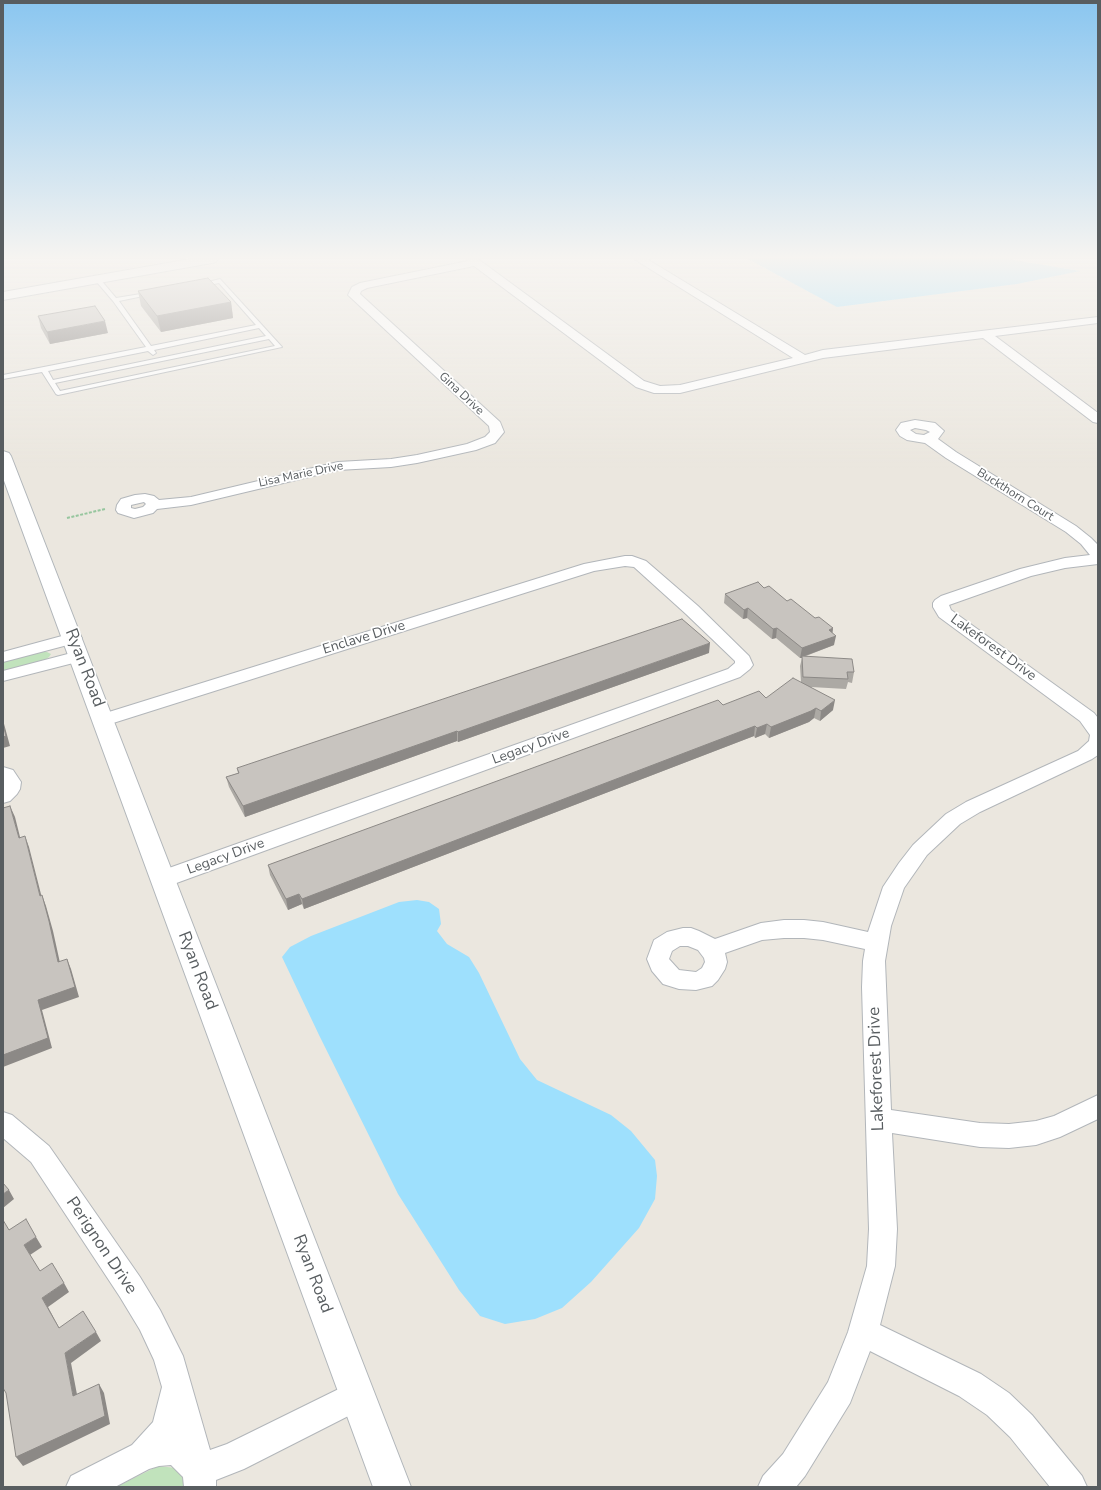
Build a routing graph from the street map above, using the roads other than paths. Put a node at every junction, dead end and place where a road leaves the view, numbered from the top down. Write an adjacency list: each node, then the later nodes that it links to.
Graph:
1 (135, 329): 10 (lane)
2 (249, 329): 10 (lane)
3 (263, 329): 9 (lane)
4 (391, 329): 18 (street, Gina Drive)
5 (565, 329): 11 (street)
6 (753, 329): 11 (street)
7 (1029, 329): 8 (street)
8 (985, 334): 11 (street); 17 (street)
9 (270, 337): 12 (lane); 14 (lane)
10 (149, 349): 12 (lane); 13 (lane)
11 (803, 359)
12 (159, 360): 14 (lane); 16 (lane)
13 (44, 370): 15 (lane); 16 (lane)
14 (167, 370): 16 (lane)
15 (3, 377)
16 (51, 382)
17 (1098, 418)
18 (495, 437): 21 (street, Lisa Marie Drive)
19 (929, 439): 22 (street, Buckthorn Court)
20 (3, 456): 25 (main road, Ryan Road)
21 (153, 506)
22 (1098, 555)
23 (1098, 559): 29 (street, Lakeforest Drive)
24 (625, 561): 28 (street, Enclave Drive); 33 (street, Legacy Drive)
25 (76, 647): 26 (street); 27 (street); 28 (main road, Ryan Road)
26 (3, 656)
27 (3, 676)
28 (103, 720): 33 (main road, Ryan Road)
29 (1098, 733)
30 (1098, 737): 34 (street, Lakeforest Drive)
31 (3, 774): 32 (street)
32 (3, 796)
33 (163, 879): 41 (main road, Ryan Road)
34 (876, 943): 35 (street); 37 (street, Lakeforest Drive)
35 (712, 949)
36 (1098, 1106): 37 (street)
37 (879, 1120): 39 (street, Lakeforest Drive)
38 (3, 1123): 40 (street, Perignon Drive)
39 (863, 1332): 46 (street, Lakeforest Drive); 47 (street)
40 (177, 1385): 42 (street, Perignon Drive); 43 (street, Perignon Drive)
41 (357, 1395): 43 (street); 45 (main road, Ryan Road)
42 (142, 1456): 43 (street, Perignon Drive); 44 (street, Perignon Drive)
43 (199, 1479)
44 (82, 1487)
45 (392, 1487)
46 (774, 1487)
47 (1071, 1487)

